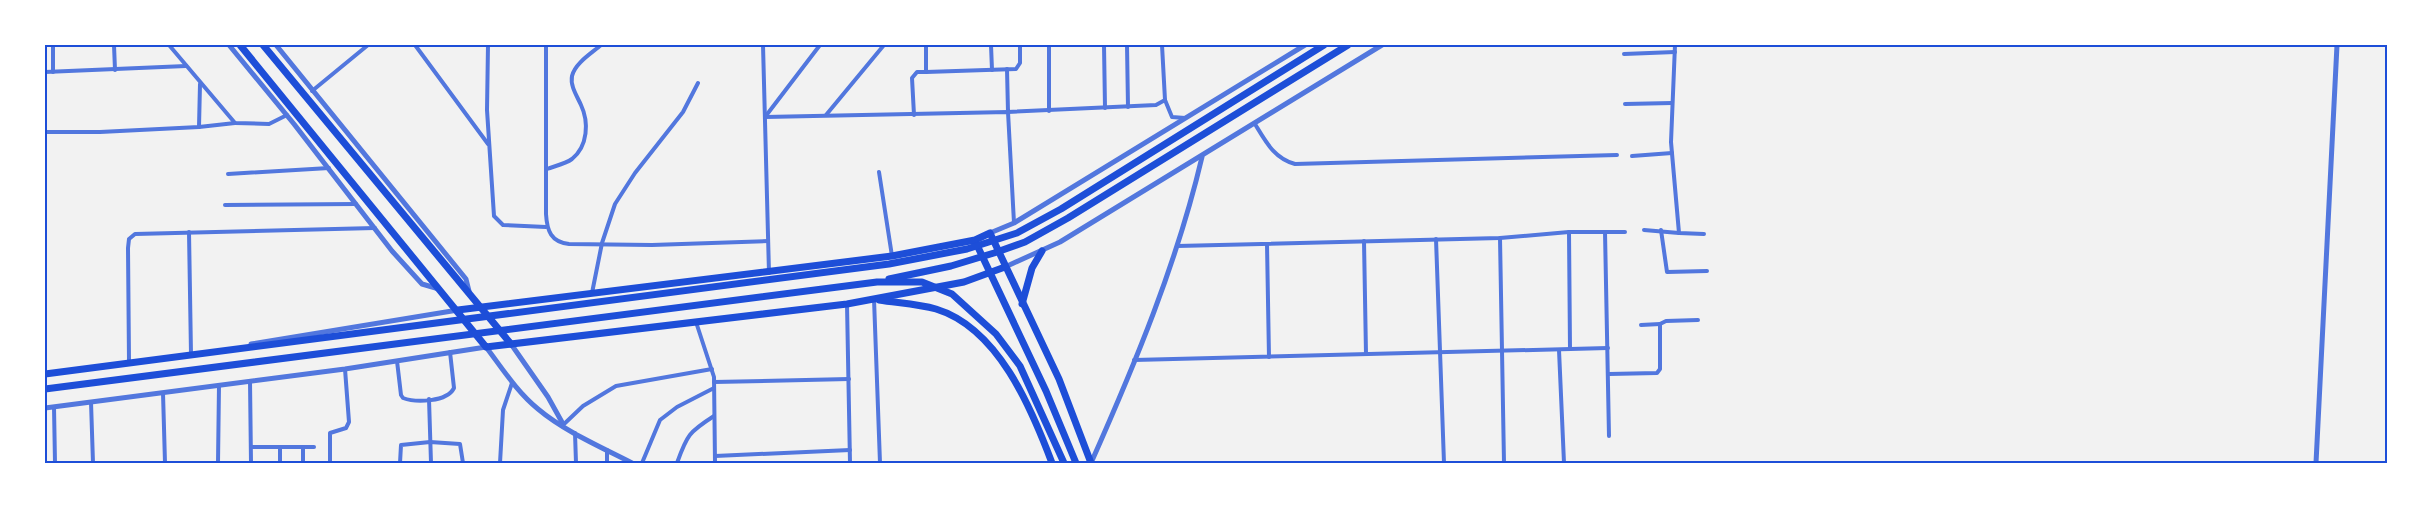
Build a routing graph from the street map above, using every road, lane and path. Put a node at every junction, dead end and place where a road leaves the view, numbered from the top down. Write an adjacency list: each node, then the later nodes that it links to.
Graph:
1 (52, 45): 38 (street)
2 (114, 45): 34 (street)
3 (169, 45): 33 (street)
4 (229, 45): 50 (street)
5 (240, 45): 97 (highway)
6 (263, 45): 99 (highway)
7 (276, 45): 42 (street)
8 (368, 45): 42 (street)
9 (415, 45): 59 (street)
10 (488, 45): 59 (street)
11 (546, 45): 65 (street)
12 (601, 45): 65 (street)
13 (820, 45): 53 (street)
14 (884, 45): 51 (street)
15 (926, 45): 39 (street)
16 (991, 45): 35 (street)
17 (1020, 45): 36 (street)
18 (1049, 45): 48 (street)
19 (1104, 45): 47 (street)
20 (1126, 45): 46 (street)
21 (1162, 45): 43 (street)
22 (1295, 45): 30 (street)
23 (1305, 45): 30 (street)
24 (1324, 45): 125 (highway)
25 (1348, 45): 96 (highway)
26 (1382, 45): 56 (street)
27 (1675, 45): 31 (street)
28 (2337, 45): 178 (street)
29 (763, 46): 53 (street)
30 (1295, 51): 54 (street)
31 (1675, 52): 32 (street); 44 (street)
32 (1624, 54)
33 (186, 66): 34 (street); 41 (street)
34 (115, 70): 38 (street)
35 (992, 70): 36 (street); 39 (street)
36 (1007, 70): 49 (street)
37 (45, 72): 38 (street)
38 (53, 72)
39 (926, 72): 52 (street)
40 (698, 82): 87 (street)
41 (200, 84): 55 (street); 57 (street)
42 (312, 91): 99 (street)
43 (1165, 100): 46 (street); 54 (street)
44 (1672, 103): 45 (street); 60 (street)
45 (1625, 104)
46 (1128, 107): 47 (street)
47 (1105, 108): 48 (street)
48 (1049, 111): 49 (street)
49 (1008, 112): 52 (street); 70 (street)
50 (287, 115): 55 (street); 64 (street)
51 (826, 115): 52 (street); 53 (street)
52 (914, 115)
53 (765, 117): 85 (street)
54 (1187, 118): 70 (street)
55 (235, 123): 57 (street)
56 (1255, 124): 61 (street); 63 (street)
57 (199, 127): 58 (street)
58 (45, 132)
59 (489, 145): 71 (street)
60 (1672, 153): 62 (street); 80 (street)
61 (1617, 155)
62 (1632, 156)
63 (1202, 157): 89 (street); 90 (street)
64 (329, 168): 67 (street); 69 (street)
65 (547, 169): 71 (street)
66 (879, 172): 91 (street)
67 (228, 174)
68 (225, 204): 69 (street)
69 (356, 204): 72 (street)
70 (1014, 224): 79 (street)
71 (546, 227): 87 (street)
72 (375, 228): 75 (street); 97 (street)
73 (1644, 230): 74 (street)
74 (1661, 230): 80 (street); 93 (street)
75 (189, 232): 117 (street); 120 (street)
76 (1569, 232): 77 (street); 82 (street); 112 (street)
77 (1605, 232): 78 (street); 111 (street)
78 (1625, 232)
79 (990, 233): 84 (highway); 92 (highway)
80 (1678, 233): 81 (street)
81 (1704, 234)
82 (1500, 238): 83 (street); 114 (street)
83 (1436, 239): 86 (street); 116 (street)
84 (975, 240): 91 (highway); 95 (highway)
85 (768, 241): 87 (street); 94 (street)
86 (1364, 241): 88 (street); 118 (street)
87 (602, 243): 98 (street)
88 (1267, 244): 89 (street); 119 (street)
89 (1177, 246): 121 (street)
90 (1042, 251): 92 (street); 102 (highway)
91 (892, 256): 94 (highway)
92 (1005, 267): 95 (highway); 102 (highway)
93 (1707, 271)
94 (769, 273): 98 (highway)
95 (991, 273): 100 (highway); 173 (highway)
96 (877, 282): 132 (highway); 172 (highway)
97 (440, 289): 104 (highway)
98 (592, 295): 103 (highway)
99 (471, 297): 103 (highway)
100 (874, 299): 101 (highway); 170 (street); 171 (highway)
101 (847, 304): 106 (highway); 127 (street)
102 (1022, 305): 174 (highway)
103 (481, 309): 104 (highway); 109 (highway)
104 (458, 310): 110 (highway); 117 (street)
105 (1698, 320): 107 (street)
106 (696, 322): 109 (highway); 124 (street)
107 (1660, 324): 108 (street); 126 (street)
108 (1641, 325)
109 (511, 344): 110 (highway); 140 (street)
110 (486, 346): 115 (street); 130 (street)
111 (1608, 348): 112 (street); 126 (street)
112 (1570, 349): 113 (street)
113 (1559, 350): 114 (street); 177 (street)
114 (1502, 351): 116 (street); 176 (street)
115 (450, 352): 122 (street); 135 (street)
116 (1440, 353): 118 (street); 175 (street)
117 (191, 354): 120 (street)
118 (1366, 354): 119 (street)
119 (1269, 357): 121 (street)
120 (129, 360): 125 (street)
121 (1134, 360): 174 (street)
122 (397, 361): 123 (street); 135 (street)
123 (345, 369): 128 (street); 158 (street)
124 (712, 369): 129 (street); 140 (street)
125 (45, 372)
126 (1609, 374): 142 (street)
127 (849, 379): 129 (street); 149 (street)
128 (250, 382): 131 (street); 144 (street)
129 (714, 382): 133 (street)
130 (512, 383): 140 (street); 162 (street)
131 (219, 385): 134 (street); 154 (street)
132 (45, 388)
133 (714, 388): 139 (street); 166 (street)
134 (163, 393): 136 (street); 153 (street)
135 (429, 400): 143 (street)
136 (91, 402): 137 (street); 152 (street)
137 (54, 407): 138 (street); 151 (street)
138 (45, 408)
139 (714, 416): 150 (street); 167 (street)
140 (563, 424): 141 (street)
141 (575, 432): 148 (street); 163 (street)
142 (1609, 436)
143 (430, 442): 159 (street); 160 (street); 161 (street)
144 (251, 447): 145 (street); 155 (street)
145 (280, 447): 146 (street); 156 (street)
146 (302, 447): 147 (street); 157 (street)
147 (314, 447)
148 (607, 450): 164 (street); 165 (street)
149 (850, 450): 150 (street); 169 (street)
150 (715, 456): 168 (street)
151 (55, 463)
152 (93, 463)
153 (165, 463)
154 (218, 463)
155 (251, 463)
156 (280, 463)
157 (303, 463)
158 (330, 463)
159 (400, 463)
160 (431, 463)
161 (462, 463)
162 (500, 463)
163 (576, 463)
164 (607, 463)
165 (632, 463)
166 (642, 463)
167 (676, 463)
168 (715, 463)
169 (850, 463)
170 (880, 463)
171 (1052, 463)
172 (1064, 463)
173 (1076, 463)
174 (1091, 463)
175 (1444, 463)
176 (1504, 463)
177 (1564, 463)
178 (2316, 463)

